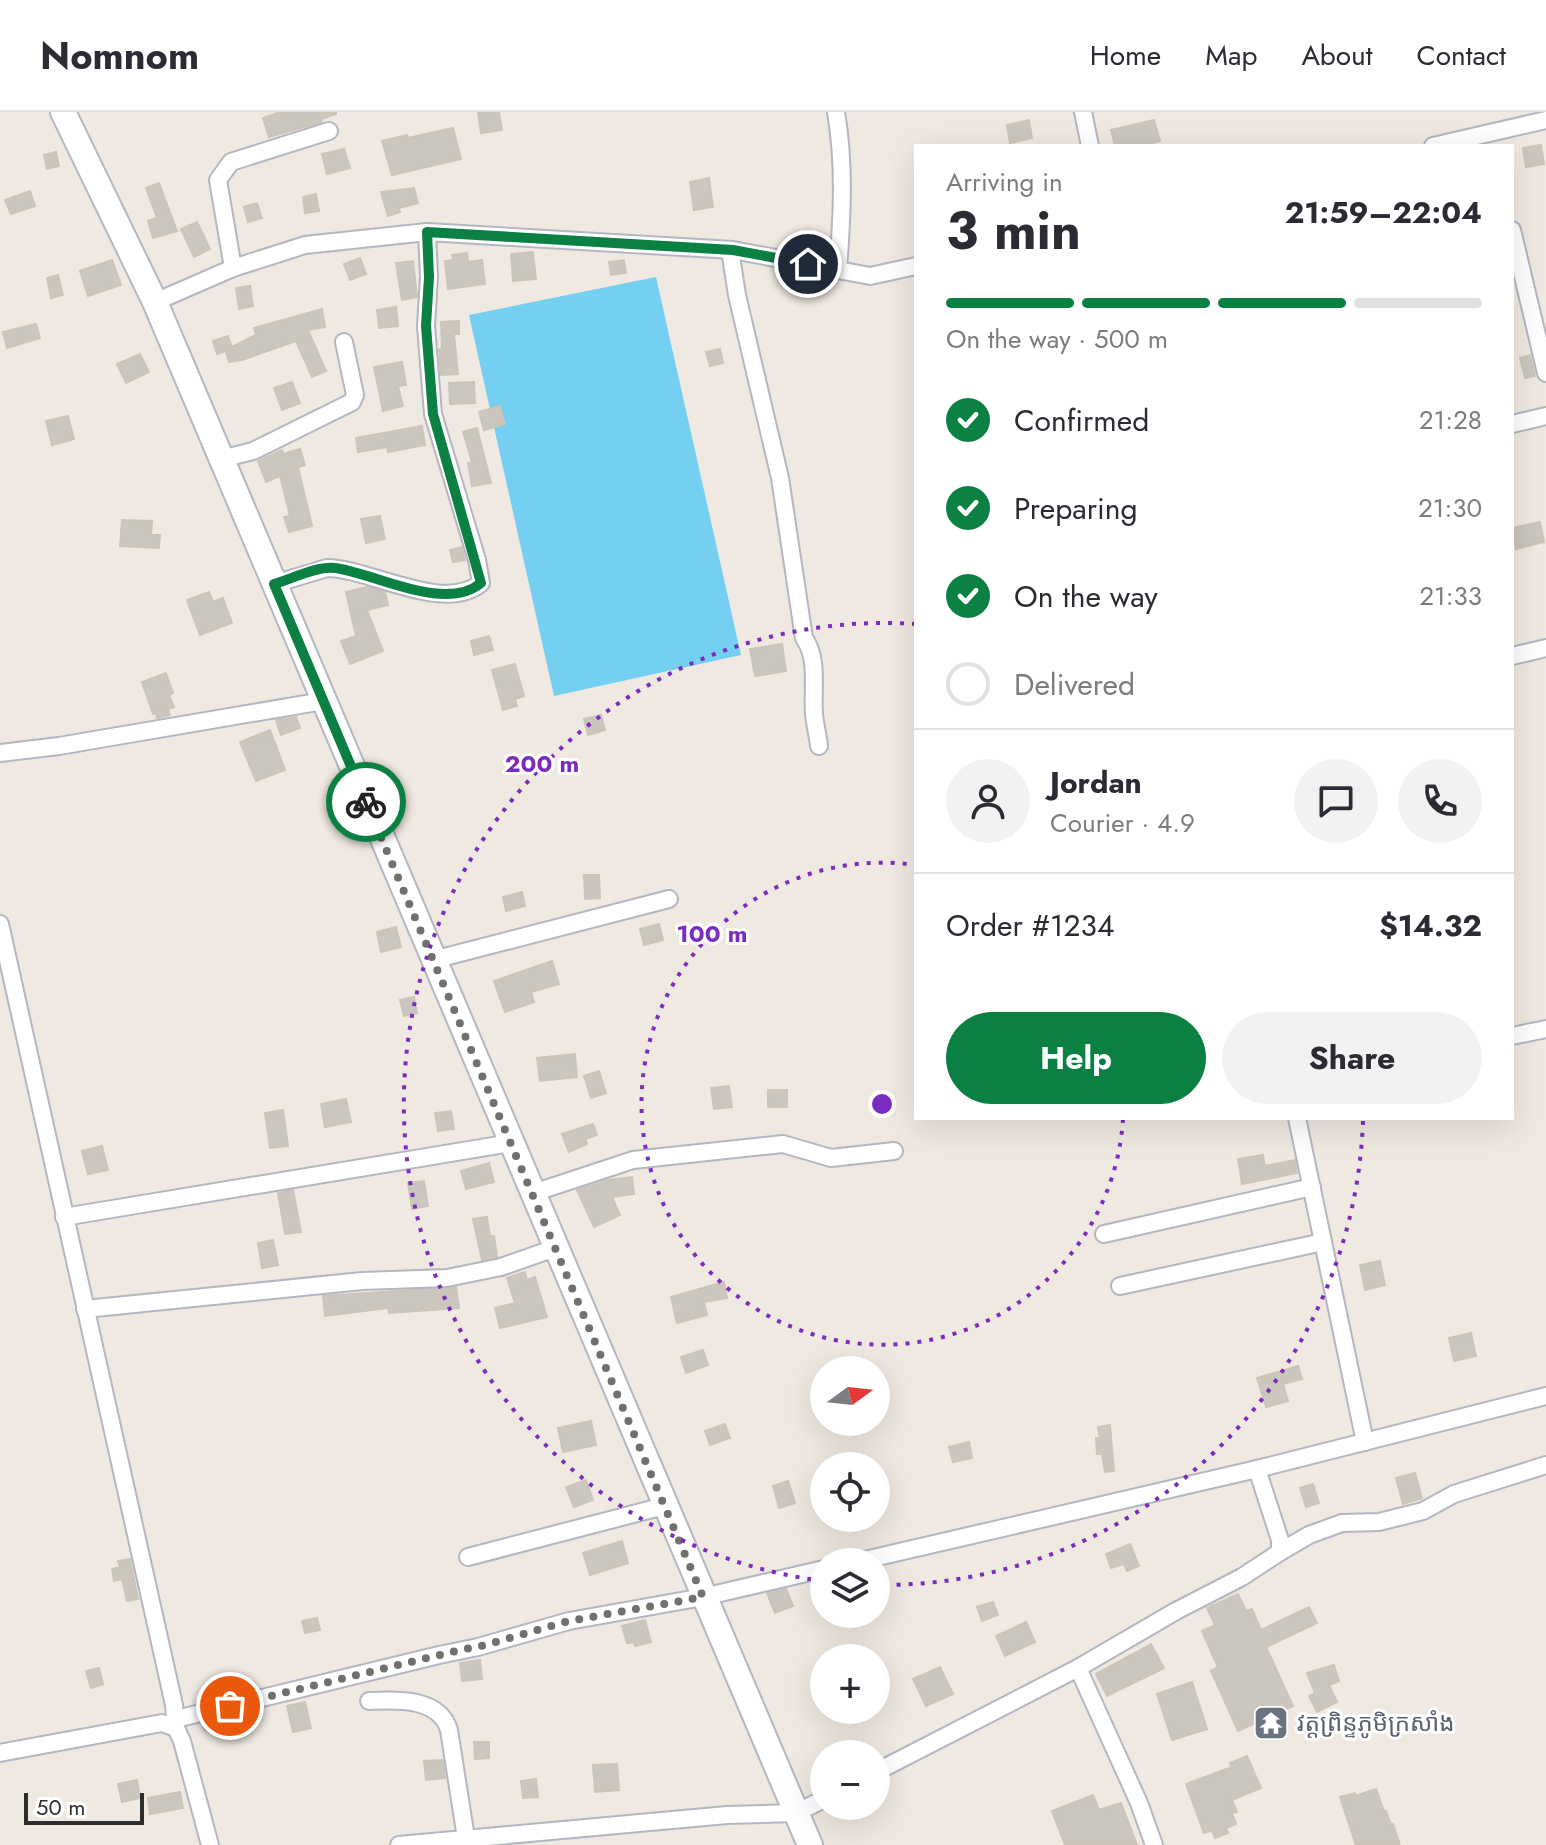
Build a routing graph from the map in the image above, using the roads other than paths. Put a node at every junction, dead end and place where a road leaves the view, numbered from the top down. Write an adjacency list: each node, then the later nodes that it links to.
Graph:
1 (63, 112): 15 (street)
2 (836, 112): 14 (street)
3 (1083, 112): 7 (street)
4 (1546, 120): 6 (street)
5 (329, 131): 13 (street)
6 (1491, 140): 8 (street)
7 (1090, 144)
8 (1452, 144)
9 (427, 232): 11 (street); 13 (street); 21 (street)
10 (1514, 238): 17 (street)
11 (730, 250): 14 (street); 25 (street)
12 (914, 266): 14 (street)
13 (233, 268): 15 (street)
14 (838, 270)
15 (155, 302): 20 (street)
16 (344, 342): 20 (street)
17 (1546, 373)
18 (1546, 416): 19 (street)
19 (1514, 424)
20 (221, 459): 21 (street)
21 (274, 584): 24 (street)
22 (1546, 648): 23 (street)
23 (1514, 656)
24 (323, 701): 26 (street); 29 (street)
25 (819, 746)
26 (0, 753)
27 (669, 899): 29 (street)
28 (0, 924): 37 (street)
29 (433, 960): 33 (street)
30 (1546, 1029): 31 (street)
31 (1514, 1036)
32 (1297, 1120): 35 (street)
33 (511, 1143): 36 (street); 37 (street)
34 (894, 1151): 36 (street)
35 (1312, 1187): 38 (street); 39 (street)
36 (533, 1193): 40 (street)
37 (75, 1215): 42 (street)
38 (1104, 1234)
39 (1323, 1242): 41 (street); 44 (street)
40 (555, 1248): 42 (street); 47 (street)
41 (1120, 1286)
42 (96, 1308): 55 (street)
43 (1546, 1396): 44 (street)
44 (1365, 1442): 46 (street)
45 (1546, 1465): 48 (street)
46 (1257, 1469): 48 (street); 49 (street)
47 (664, 1506): 50 (street); 52 (street)
48 (1280, 1552): 53 (street)
49 (890, 1554)
50 (468, 1557)
51 (810, 1572): 52 (street)
52 (703, 1597): 55 (street); 59 (street)
53 (1078, 1668): 57 (street); 64 (street)
54 (369, 1701): 60 (street)
55 (175, 1717): 56 (street); 61 (street)
56 (0, 1753)
57 (890, 1765)
58 (810, 1806): 59 (street)
59 (796, 1813): 60 (street); 63 (street)
60 (466, 1838): 62 (street)
61 (210, 1845)
62 (399, 1845)
63 (810, 1845)
64 (1154, 1845)

